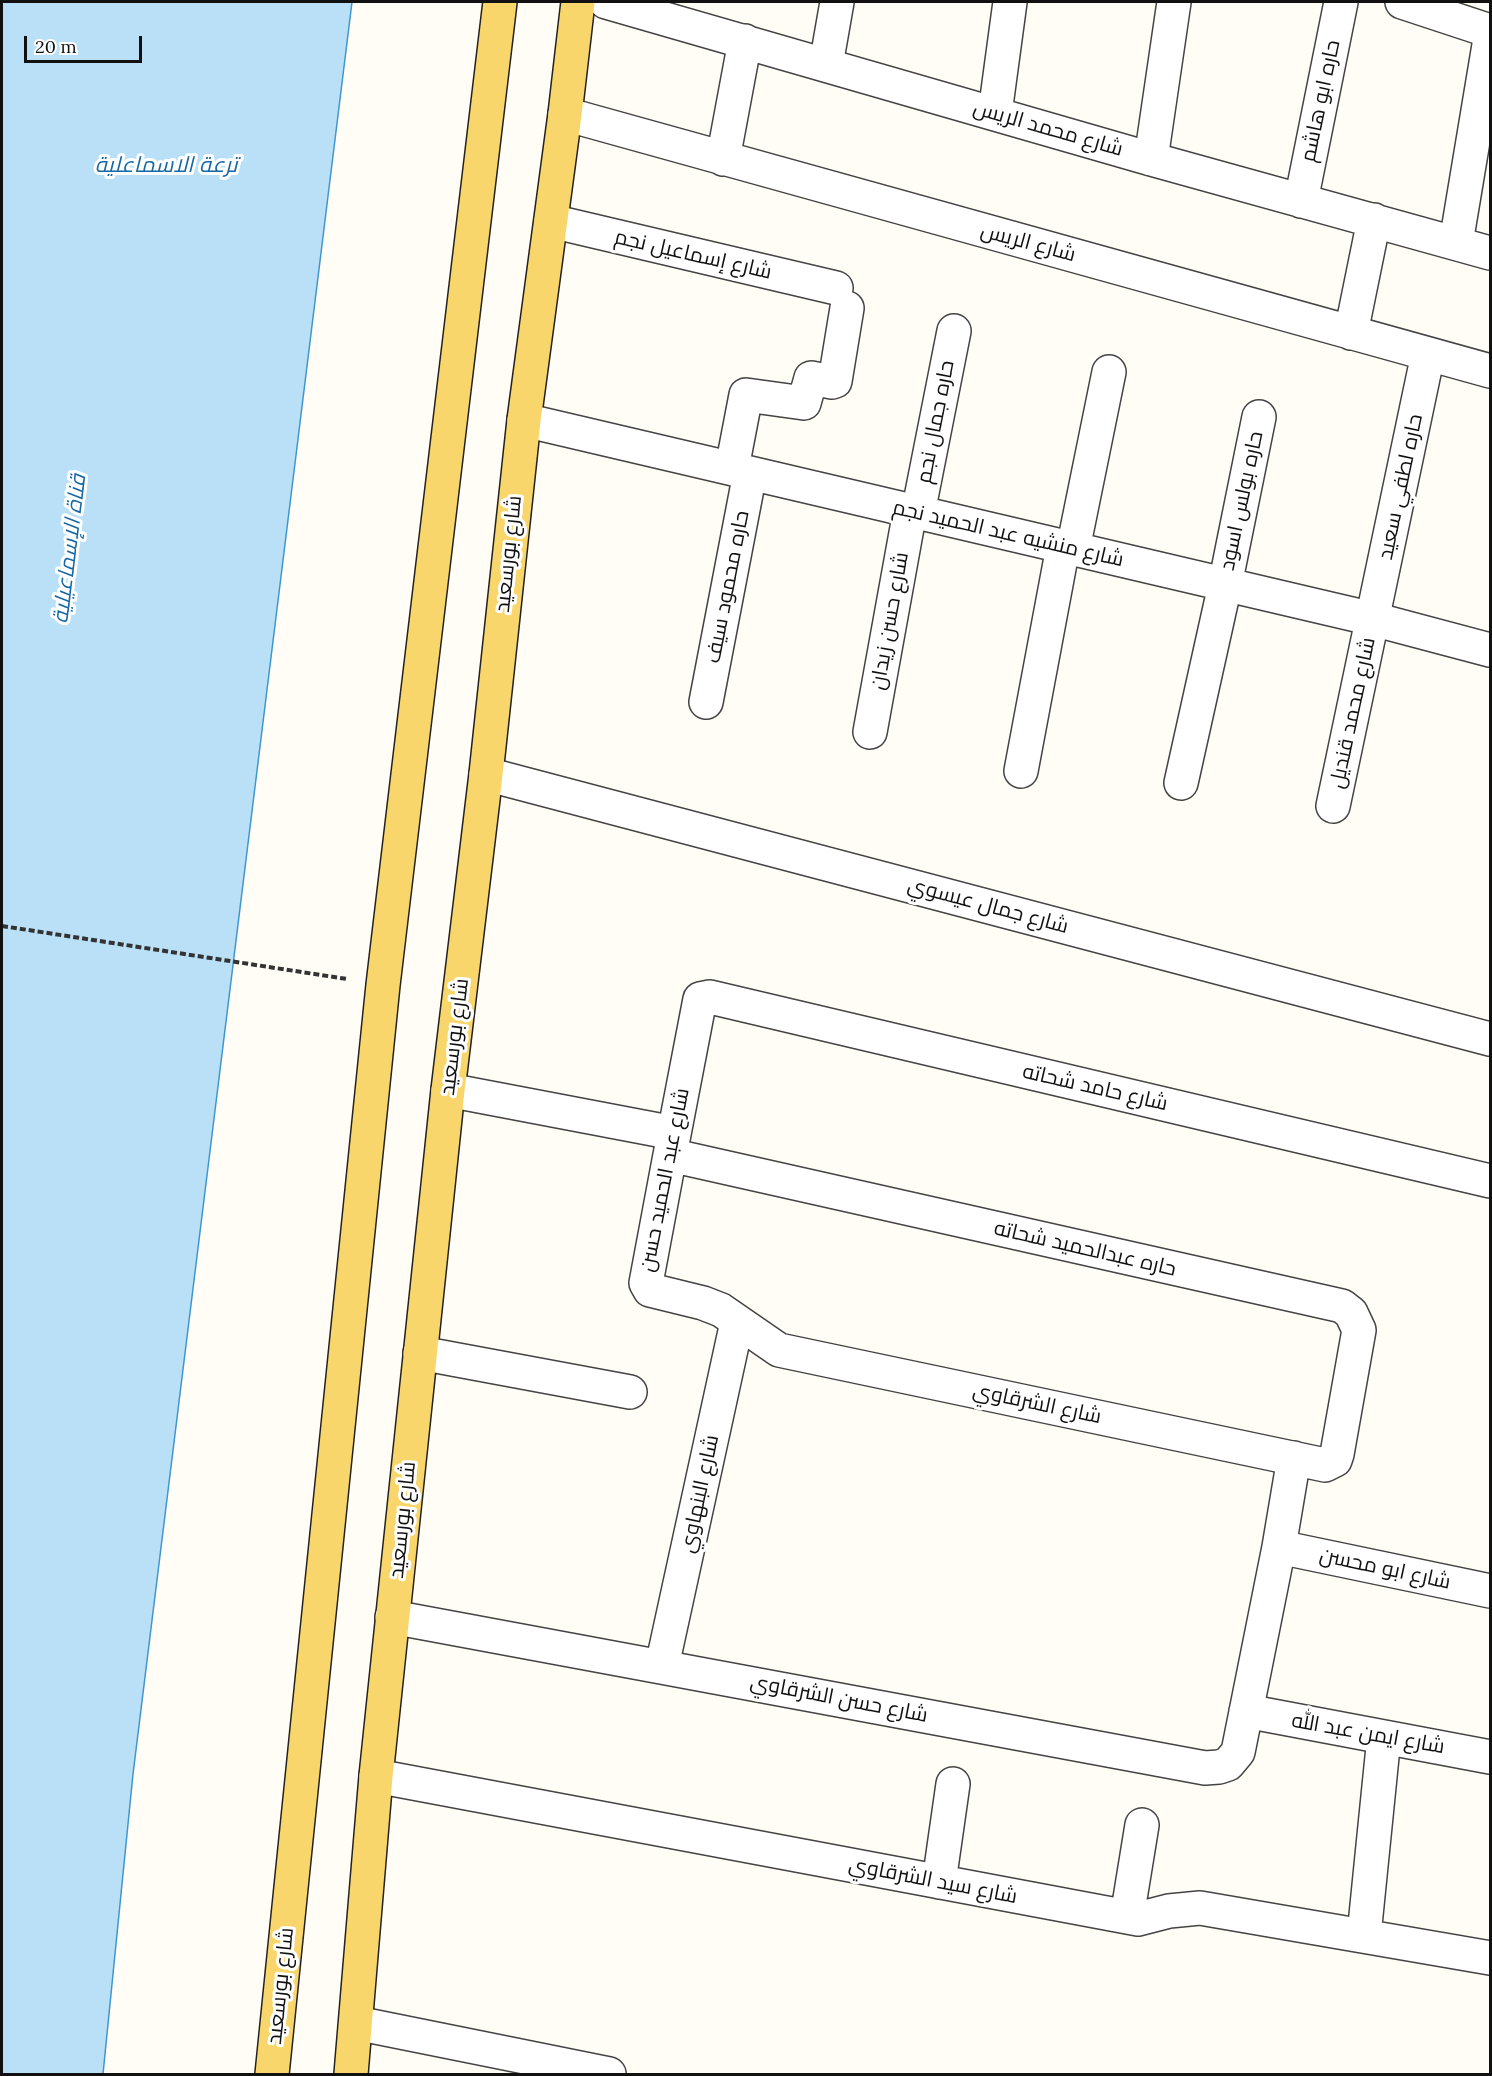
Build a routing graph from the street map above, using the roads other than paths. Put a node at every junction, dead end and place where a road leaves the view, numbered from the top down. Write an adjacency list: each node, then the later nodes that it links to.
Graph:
1 (500, 2): 68 (main road, شارع بورسعيد)
2 (578, 2): 14 (main road, شارع بورسعيد)
3 (606, 2): 11 (street, شارع محمد الريس)
4 (837, 2): 12 (street)
5 (1010, 2): 13 (street)
6 (1174, 2): 16 (street)
7 (1341, 2): 17 (street, حاره ابو هاشم)
8 (1402, 2): 9 (street)
9 (1491, 31)
10 (1491, 39): 20 (street)
11 (745, 41): 12 (street, شارع محمد الريس); 15 (street)
12 (826, 65): 13 (street, شارع محمد الريس)
13 (995, 113): 16 (street, شارع محمد الريس)
14 (565, 114): 15 (street, شارع الريس); 19 (main road, شارع بورسعيد)
15 (723, 159): 24 (street, شارع الريس)
16 (1151, 159): 17 (street, شارع محمد الريس)
17 (1301, 201): 18 (street, شارع محمد الريس)
18 (1374, 220): 20 (street, شارع محمد الريس); 24 (street)
19 (550, 221): 22 (street, شارع إسماعيل نجم); 29 (main road, شارع بورسعيد)
20 (1456, 243): 21 (street, شارع محمد الريس)
21 (1491, 253)
22 (842, 298): 30 (street, حاره محمود سيف)
23 (954, 331): 31 (street, حاره جمال نجم)
24 (1351, 333): 25 (street, شارع الريس)
25 (1428, 354): 26 (street, شارع الريس); 34 (street, حاره لطفي سعيد)
26 (1491, 371)
27 (1109, 372): 32 (street)
28 (1259, 417): 33 (street, حاره بولس اسود)
29 (524, 420): 30 (street, شارع منشيه عبد الحميد نجم); 39 (main road, شارع بورسعيد)
30 (741, 471): 31 (street, شارع منشيه عبد الحميد نجم); 36 (street, حاره محمود سيف)
31 (914, 512): 32 (street, شارع منشيه عبد الحميد نجم); 37 (street, شارع حسن زيدان)
32 (1068, 548): 33 (street, شارع منشيه عبد الحميد نجم); 38 (street)
33 (1225, 585): 34 (street, شارع منشيه عبد الحميد نجم); 40 (street, حاره بولس اسود)
34 (1373, 619): 35 (street, شارع منشيه عبد الحميد نجم); 41 (street, شارع محمد قنديل)
35 (1491, 650)
36 (706, 702)
37 (870, 732)
38 (1021, 771)
39 (486, 774): 43 (street, شارع جمال عيسوي); 44 (main road, شارع بورسعيد)
40 (1181, 783)
41 (1333, 806)
42 (700, 999): 45 (street, شارع عبد الحميد حسن); 46 (street, شارع حامد شحاته)
43 (1491, 1039)
44 (448, 1090): 45 (street, حاره عبدالحميد شحاته); 49 (main road, شارع بورسعيد)
45 (672, 1144): 47 (street, شارع عبد الحميد حسن); 52 (street, حاره عبدالحميد شحاته)
46 (1491, 1181)
47 (737, 1322): 48 (street, شارع عبد الحميد حسن); 56 (street, شارع البنهاوي)
48 (779, 1350): 51 (street, شارع الشرقاوي)
49 (420, 1353): 50 (street); 55 (main road, شارع بورسعيد)
50 (630, 1392)
51 (1294, 1458): 52 (street, شارع الشرقاوي); 53 (street)
52 (1335, 1460)
53 (1279, 1547): 54 (street, شارع ابو محسن); 57 (street)
54 (1491, 1591)
55 (392, 1617): 56 (street, شارع حسن الشرقاوي); 60 (main road, شارع بورسعيد)
56 (662, 1666): 57 (street, شارع حسن الشرقاوي)
57 (1245, 1712): 58 (street, شارع ايمن عبد الله)
58 (1384, 1737): 59 (street, شارع ايمن عبد الله); 65 (street)
59 (1491, 1756)
60 (376, 1776): 63 (street, شارع سيد الشرقاوي); 67 (main road, شارع بورسعيد)
61 (953, 1784): 63 (street)
62 (1142, 1825): 64 (street)
63 (939, 1882): 64 (street, شارع سيد الشرقاوي)
64 (1127, 1917): 65 (street, شارع سيد الشرقاوي)
65 (1364, 1935): 66 (street, شارع سيد الشرقاوي)
66 (1491, 1958)
67 (356, 2023): 69 (main road, شارع بورسعيد); 70 (street)
68 (272, 2074)
69 (351, 2074)
70 (609, 2074)

